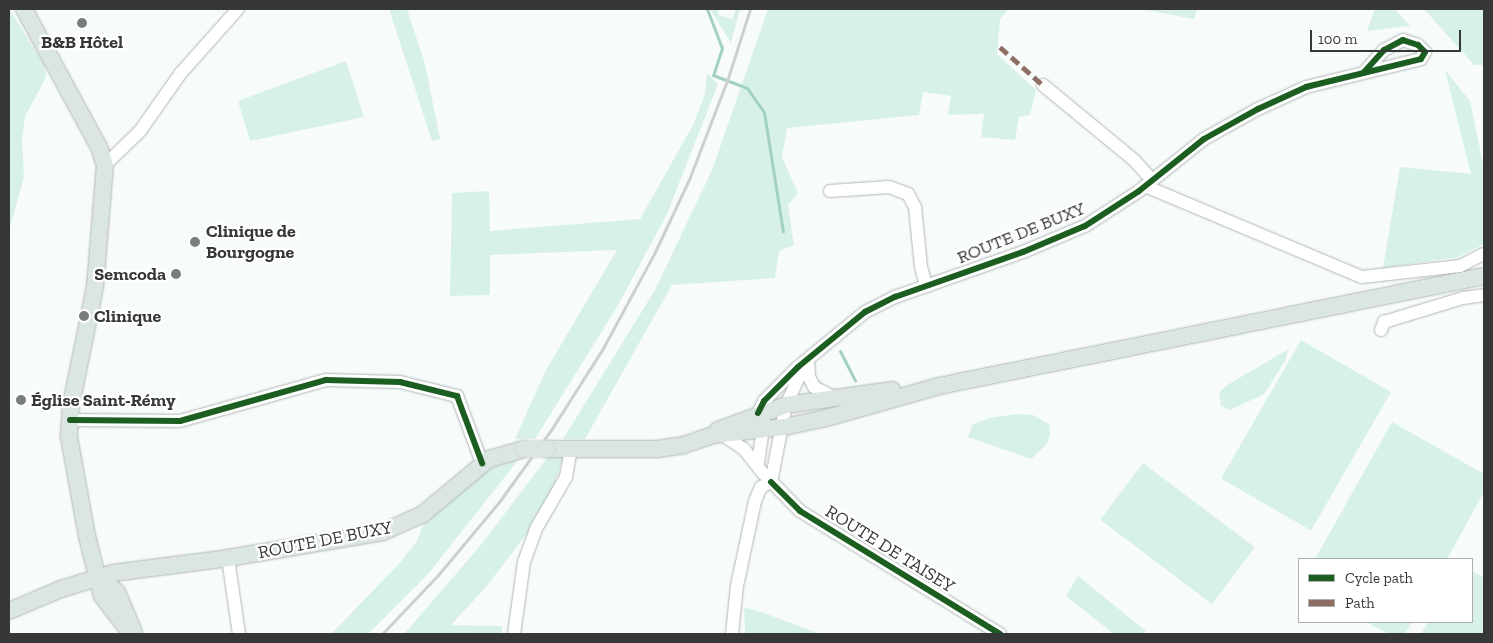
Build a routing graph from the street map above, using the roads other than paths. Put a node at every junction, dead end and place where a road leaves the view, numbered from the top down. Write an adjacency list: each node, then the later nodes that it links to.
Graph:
1 (24, 9): 5 (main road)
2 (238, 9): 5 (street)
3 (1364, 72): 3 (street, ROUTE DE BUXY); 6 (street, ROUTE DE BUXY)
4 (1043, 85): 6 (street)
5 (105, 165): 17 (main road)
6 (1149, 183): 8 (street); 10 (street, ROUTE DE BUXY)
7 (830, 191): 10 (street)
8 (1484, 254)
9 (1484, 276): 14 (main road, ROUTE DE BUXY)
10 (926, 286): 13 (street, ROUTE DE BUXY)
11 (1484, 295): 12 (street)
12 (1382, 330)
13 (808, 359): 15 (street); 16 (street, ROUTE DE BUXY); 18 (street, ROUTE DE BUXY)
14 (939, 386): 15 (main road, ROUTE DE BUXY); 19 (main road, ROUTE DE BUXY)
15 (838, 398): 16 (main road, ROUTE DE BUXY)
16 (781, 407): 18 (main road, ROUTE DE BUXY); 19 (street, ROUTE DE BUXY)
17 (70, 420): 23 (street); 26 (main road)
18 (759, 421): 19 (main road, ROUTE DE BUXY); 20 (main road, ROUTE DE BUXY); 22 (street)
19 (784, 427): 24 (street)
20 (718, 435): 21 (main road, ROUTE DE BUXY); 22 (street, ROUTE DE TAISEY)
21 (571, 448): 23 (main road, ROUTE DE BUXY, bridge); 30 (street)
22 (758, 463): 24 (street, ROUTE DE TAISEY)
23 (482, 464): 25 (main road, ROUTE DE BUXY)
24 (771, 482): 31 (street); 32 (street, ROUTE DE TAISEY)
25 (228, 558): 26 (main road, ROUTE DE BUXY); 29 (street)
26 (98, 577): 27 (main road, ROUTE DE BUXY); 28 (main road)
27 (9, 611)
28 (133, 634)
29 (239, 634)
30 (514, 634)
31 (732, 634)
32 (1000, 634)

